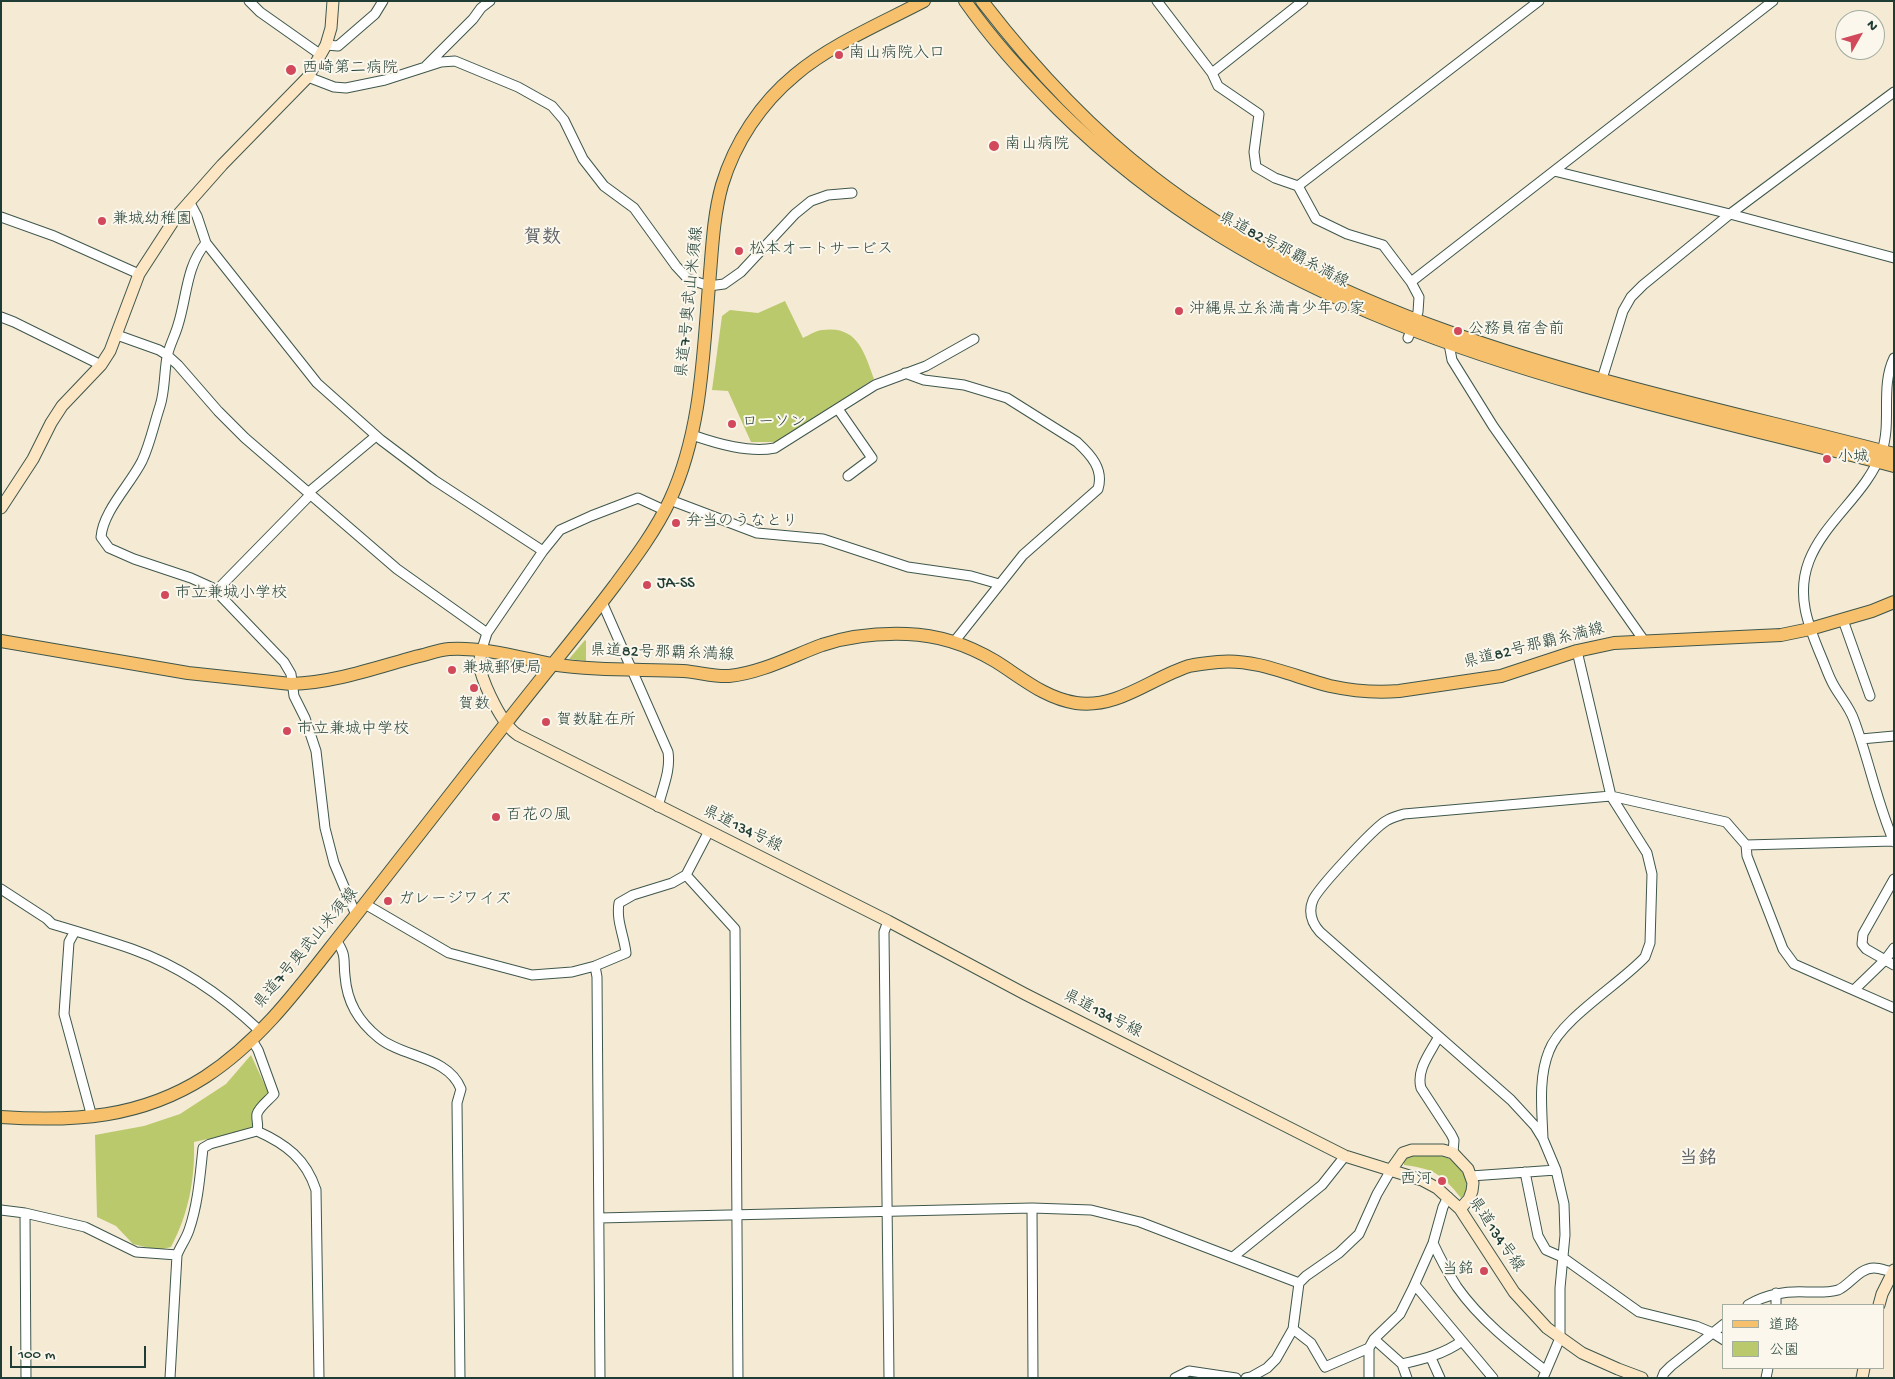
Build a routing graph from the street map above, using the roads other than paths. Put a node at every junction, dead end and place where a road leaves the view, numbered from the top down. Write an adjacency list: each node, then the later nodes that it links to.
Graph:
1 (249, 1): 12 (street)
2 (333, 1): 12 (main road)
3 (383, 1): 12 (street)
4 (490, 1): 13 (street)
5 (924, 1): 27 (main road, 県道7号奥武山米須線)
6 (965, 1): 29 (main road, 県道82号那覇糸満線)
7 (982, 1): 29 (main road, 県道82号那覇糸満線)
8 (1157, 1): 14 (street)
9 (1303, 1): 14 (street)
10 (1538, 1): 18 (street)
11 (1773, 1): 17 (street)
12 (323, 50): 15 (main road)
13 (424, 68): 15 (street); 27 (street)
14 (1212, 73): 18 (street)
15 (308, 77): 20 (main road)
16 (1894, 92): 21 (street)
17 (1554, 171): 21 (street); 26 (street)
18 (1298, 186): 26 (street)
19 (852, 193): 27 (street)
20 (189, 201): 23 (street); 25 (main road)
21 (1730, 214): 24 (street); 37 (street)
22 (1, 217): 25 (street)
23 (206, 243): 33 (street); 40 (street)
24 (1894, 258)
25 (139, 274): 30 (main road)
26 (1411, 282): 29 (street)
27 (709, 286): 39 (main road, 県道7号奥武山米須線)
28 (1, 317): 35 (street)
29 (1412, 329): 32 (main road, 県道82号那覇糸満線); 37 (main road, 県道82号那覇糸満線)
30 (117, 335): 33 (street); 35 (main road)
31 (974, 340): 36 (street)
32 (1449, 344): 41 (main road, 県道82号那覇糸満線); 58 (street)
33 (167, 355): 44 (street); 50 (street)
34 (1894, 358): 41 (street)
35 (101, 365): 45 (main road)
36 (905, 373): 38 (street); 49 (street)
37 (1602, 380): 41 (main road, 県道82号那覇糸満線)
38 (838, 409): 39 (street); 43 (street)
39 (692, 435): 46 (main road, 県道7号奥武山米須線)
40 (376, 436): 44 (street); 48 (street)
41 (1884, 456): 42 (main road, 県道82号那覇糸満線); 54 (street)
42 (1894, 466)
43 (848, 476)
44 (310, 493): 50 (street); 55 (street)
45 (5, 495): 47 (main road)
46 (667, 505): 48 (street); 49 (street); 51 (main road, 県道7号奥武山米須線)
47 (1, 508)
48 (543, 551): 55 (street)
49 (999, 584): 57 (street)
50 (216, 591): 63 (street)
51 (602, 602): 61 (main road, 県道7号奥武山米須線); 62 (street)
52 (1894, 602): 53 (main road, 県道82号那覇糸満線)
53 (1843, 620): 54 (main road, 県道82号那覇糸満線); 64 (street)
54 (1810, 629): 58 (main road, 県道82号那覇糸満線); 67 (street)
55 (487, 633): 59 (street)
56 (1, 641): 63 (main road)
57 (954, 642): 60 (main road, 県道82号那覇糸満線); 62 (main road, 県道82号那覇糸満線)
58 (1645, 642): 60 (main road, 県道82号那覇糸満線)
59 (482, 649): 61 (main road); 63 (main road); 65 (main road)
60 (1577, 651): 68 (street)
61 (553, 664): 62 (main road, 県道82号那覇糸満線); 65 (main road, 県道7号奥武山米須線)
62 (633, 670): 69 (street)
63 (292, 684): 77 (street)
64 (1870, 696)
65 (506, 724): 69 (main road, 県道134号線); 76 (main road, 県道7号奥武山米須線)
66 (1894, 736): 67 (street)
67 (1861, 739): 71 (street)
68 (1612, 796): 72 (street); 88 (street); 92 (street)
69 (658, 807): 70 (main road, 県道134号線)
70 (709, 831): 73 (street); 78 (main road, 県道134号線)
71 (1893, 842): 72 (street)
72 (1746, 845): 85 (street)
73 (686, 875): 84 (street); 105 (street)
74 (1894, 879): 82 (street)
75 (1, 889): 79 (street)
76 (366, 904): 77 (main road, 県道7号奥武山米須線); 84 (street)
77 (356, 915): 80 (main road, 県道7号奥武山米須線)
78 (888, 921): 94 (main road, 県道134号線); 103 (street)
79 (75, 931): 87 (street); 90 (street)
80 (336, 940): 87 (main road, 県道7号奥武山米須線); 132 (street)
81 (1894, 948): 82 (street)
82 (1885, 960): 83 (street); 85 (street)
83 (1894, 965)
84 (595, 966): 106 (street)
85 (1854, 990): 86 (street)
86 (1894, 1008)
87 (256, 1035): 90 (main road, 県道7号奥武山米須線); 91 (street)
88 (1438, 1038): 92 (street); 93 (street)
89 (1, 1117): 90 (main road, 県道7号奥武山米須線)
90 (92, 1117)
91 (256, 1131): 108 (street); 131 (street)
92 (1543, 1139): 96 (street)
93 (1453, 1153): 95 (main road); 98 (main road)
94 (1345, 1156): 95 (main road, 県道134号線); 109 (street)
95 (1391, 1170): 99 (main road, 県道134号線); 112 (street)
96 (1556, 1170): 97 (street); 110 (street)
97 (1525, 1172): 98 (street); 110 (street)
98 (1471, 1176): 101 (main road)
99 (1448, 1197): 101 (main road, 県道134号線); 107 (street)
100 (1032, 1208): 103 (street); 109 (street); 136 (street)
101 (1460, 1209): 121 (main road, 県道134号線)
102 (1, 1210): 104 (street)
103 (886, 1212): 105 (street); 135 (street)
104 (25, 1213): 108 (street); 129 (street)
105 (737, 1214): 106 (street); 134 (street)
106 (599, 1218): 133 (street)
107 (1433, 1243): 113 (street); 128 (street)
108 (177, 1255): 130 (street)
109 (1233, 1257): 112 (street)
110 (1562, 1257): 120 (street); 121 (street)
111 (1893, 1271): 114 (street); 117 (main road)
112 (1299, 1283): 119 (street)
113 (1415, 1285): 122 (street); 124 (street)
114 (1776, 1293): 115 (street); 116 (street)
115 (1750, 1304)
116 (1776, 1304)
117 (1879, 1304)
118 (1722, 1325): 120 (street)
119 (1293, 1329): 125 (street); 139 (street)
120 (1713, 1332): 123 (street); 145 (street)
121 (1560, 1338): 128 (street); 144 (main road, 県道134号線)
122 (1374, 1339): 125 (street); 127 (street)
123 (1722, 1339)
124 (1462, 1341): 126 (street); 143 (street)
125 (1369, 1348): 140 (street)
126 (1431, 1358): 127 (street); 142 (street)
127 (1402, 1364): 141 (street)
128 (1544, 1375)
129 (26, 1378)
130 (170, 1378)
131 (319, 1378)
132 (460, 1378)
133 (600, 1378)
134 (738, 1378)
135 (889, 1378)
136 (1033, 1378)
137 (1175, 1378): 138 (street)
138 (1236, 1378)
139 (1246, 1378)
140 (1369, 1378)
141 (1407, 1378)
142 (1440, 1378)
143 (1493, 1378)
144 (1642, 1378)
145 (1662, 1378)

